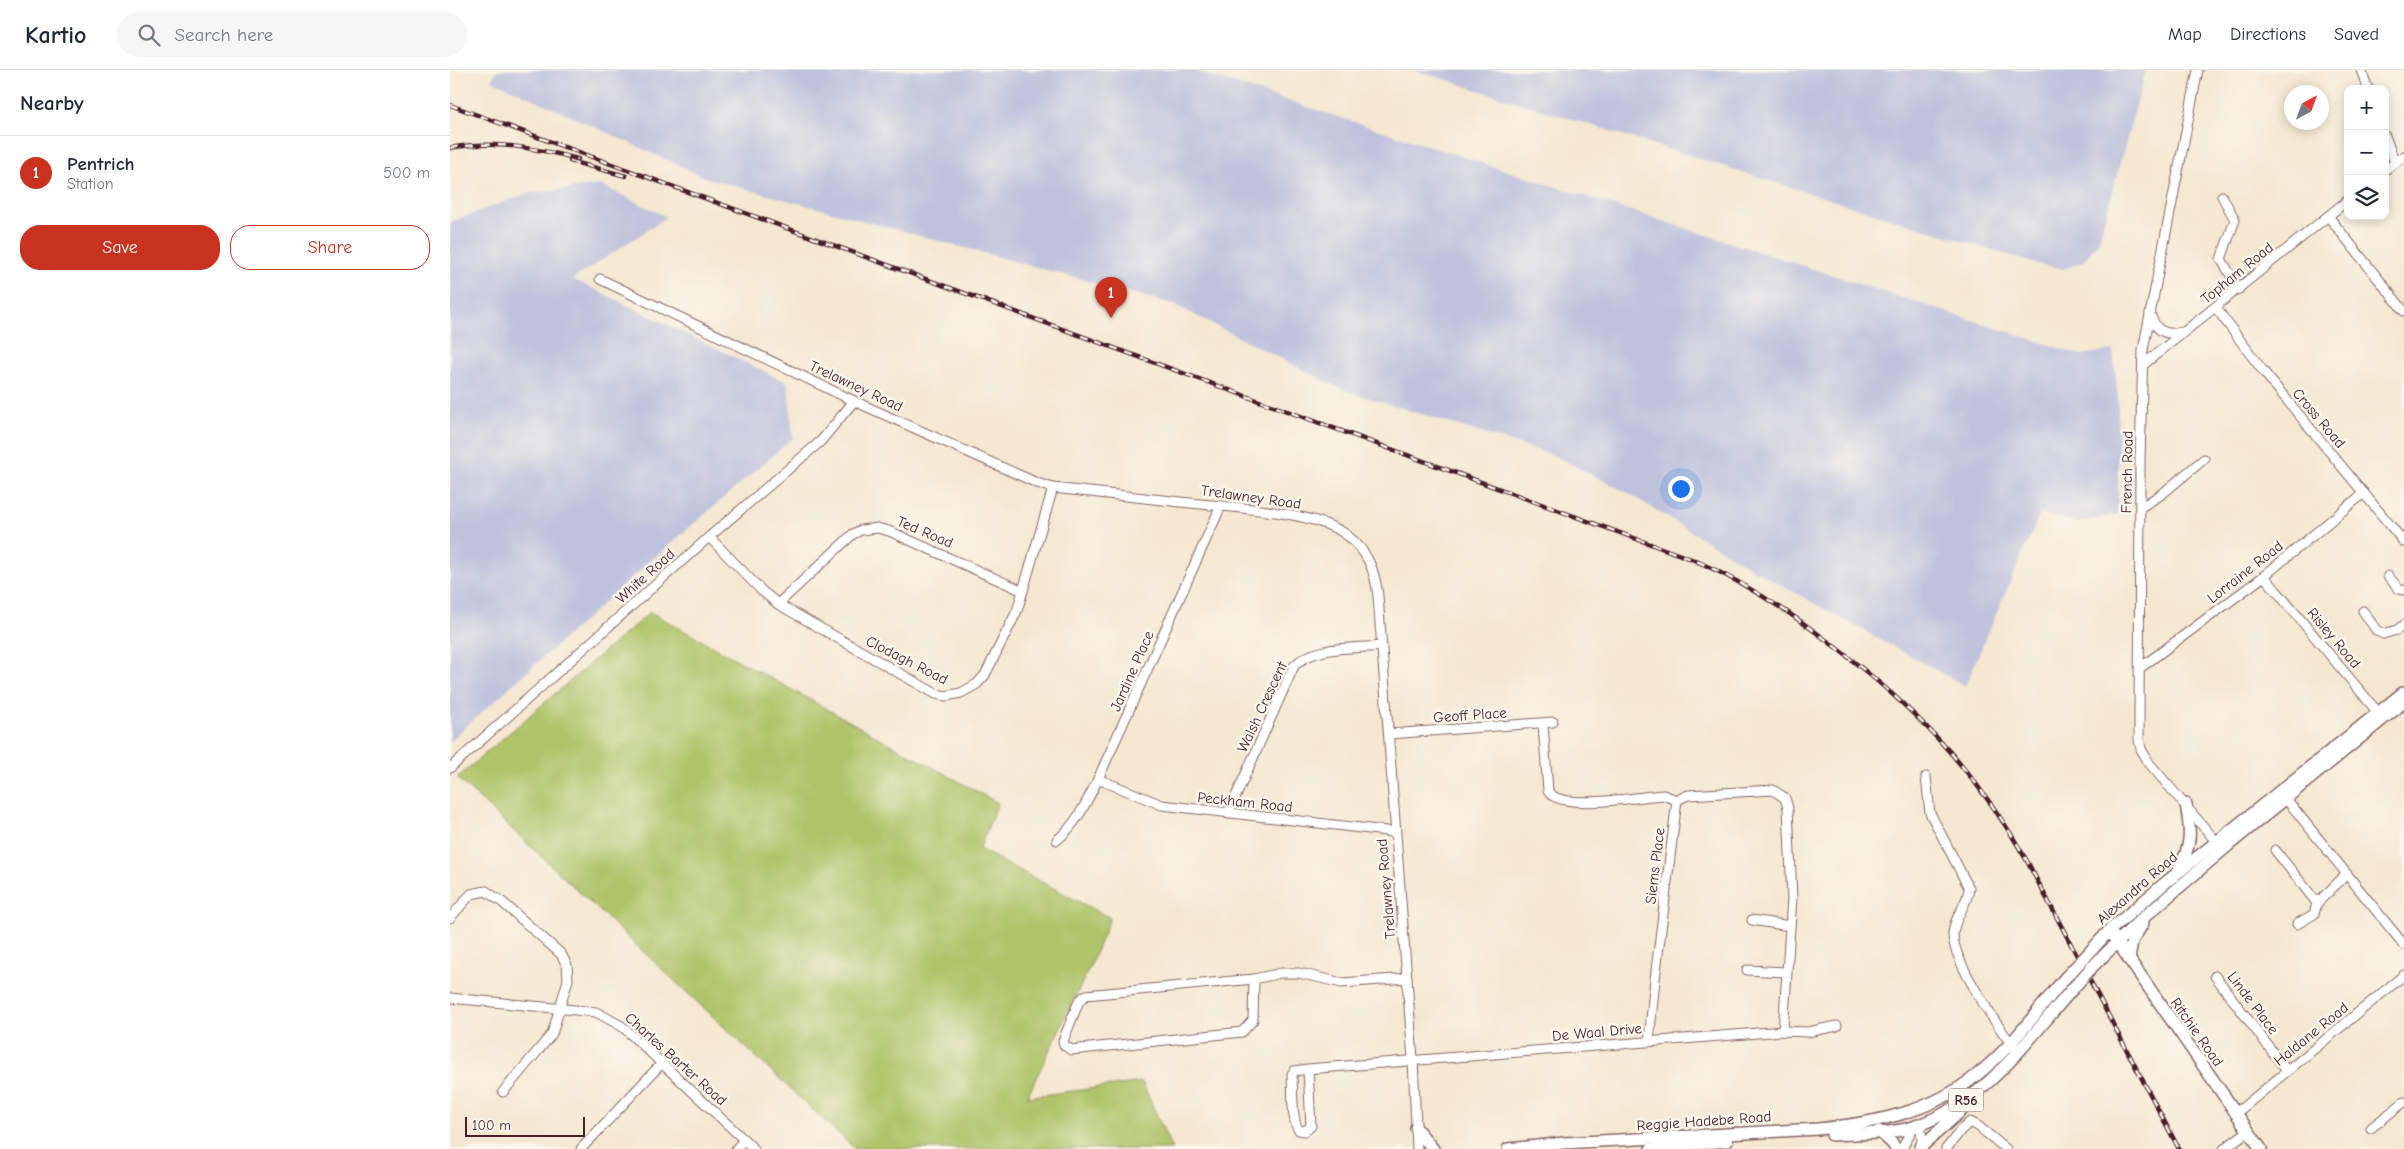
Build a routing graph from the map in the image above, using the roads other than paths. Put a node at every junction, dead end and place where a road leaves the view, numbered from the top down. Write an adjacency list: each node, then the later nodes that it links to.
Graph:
1 (2198, 70): 15 (street, French Road)
2 (2361, 70): 3 (street)
3 (2367, 85)
4 (2389, 147): 6 (street)
5 (2404, 156): 6 (street)
6 (2395, 163): 7 (street)
7 (2389, 167)
8 (2222, 196): 12 (street)
9 (2344, 203): 10 (street, Topham Road)
10 (2328, 216): 12 (street, Topham Road); 14 (street)
11 (600, 279): 18 (street, Trelawney Road)
12 (2239, 290): 13 (street, Topham Road)
13 (2216, 308): 16 (street, Topham Road); 21 (street, Cross Road)
14 (2404, 311)
15 (2150, 313): 16 (street); 17 (street, French Road)
16 (2186, 332): 17 (street, Topham Road)
17 (2143, 366): 23 (street, French Road)
18 (854, 401): 20 (street, Trelawney Road); 24 (street, White Road)
19 (2204, 459): 23 (street)
20 (1053, 488): 22 (street, Trelawney Road); 29 (street, Clodagh Road)
21 (2364, 493): 25 (street, Cross Road); 26 (street, Lorraine Road)
22 (1221, 506): 33 (street, Trelawney Road); 43 (street, Jardine Place)
23 (2140, 507): 34 (street, French Road)
24 (709, 537): 30 (street, Clodagh Road); 41 (street, White Road)
25 (2404, 542)
26 (2264, 576): 34 (street, Lorraine Road); 37 (street, Risley Road)
27 (2388, 576): 28 (street)
28 (2404, 590)
29 (1022, 591): 30 (street, Ted Road); 30 (street, Clodagh Road)
30 (778, 604)
31 (2363, 611): 32 (street)
32 (2404, 625)
33 (1381, 646): 40 (street, Trelawney Road); 47 (street, Walsh Crescent)
34 (2140, 668): 46 (street, French Road)
35 (2404, 692): 37 (main road, Alexandra Road / R56)
36 (2404, 702): 37 (main road, Alexandra Road / R56)
37 (2380, 715): 44 (main road, Alexandra Road / R56)
38 (1553, 722): 39 (street, Geoff Place)
39 (1543, 724): 40 (street, Geoff Place); 45 (street)
40 (1389, 734): 48 (street, Trelawney Road)
41 (450, 768)
42 (1926, 777): 75 (street)
43 (1098, 779): 47 (street, Peckham Road); 49 (street, Jardine Place)
44 (2282, 795): 50 (main road, Alexandra Road / R56); 53 (street)
45 (1677, 800): 59 (street); 74 (street, Siems Place)
46 (2186, 804): 50 (street, French Road); 52 (main road)
47 (1228, 814): 48 (street, Peckham Road)
48 (1395, 832): 68 (street, Trelawney Road)
49 (1057, 840)
50 (2220, 846): 52 (main road, Alexandra Road / R56); 55 (main road, Alexandra Road / R56)
51 (2275, 850): 54 (street)
52 (2177, 873): 60 (main road, Alexandra Road / R56)
53 (2347, 874): 54 (street); 62 (street)
54 (2317, 903): 58 (street)
55 (2147, 915): 61 (main road, Alexandra Road / R56); 63 (main road)
56 (450, 918): 71 (street)
57 (1752, 920): 59 (street)
58 (2298, 924)
59 (1790, 926): 65 (street)
60 (2109, 931): 61 (main road, Ritchie Road); 75 (main road, Alexandra Road / R56, bridge)
61 (2117, 941): 63 (main road, Ritchie Road); 76 (main road, Alexandra Road / R56, bridge)
62 (2404, 945)
63 (2129, 960): 86 (main road, Ritchie Road)
64 (1747, 970): 65 (street)
65 (1786, 972): 73 (street)
66 (2404, 975): 80 (street, Haldane Road)
67 (2215, 976): 80 (street, Linde Place)
68 (1407, 978): 69 (street); 77 (street, Trelawney Road)
69 (1254, 979): 69 (street)
70 (450, 998): 71 (street, Charles Barter Road)
71 (558, 1008): 78 (street, Charles Barter Road); 82 (street)
72 (1837, 1026): 73 (street, De Waal Drive)
73 (1783, 1031): 74 (street, De Waal Drive)
74 (1649, 1041): 77 (street, De Waal Drive)
75 (2010, 1043): 76 (street); 84 (main road, Alexandra Road / R56)
76 (2019, 1053): 81 (main road, Alexandra Road / R56)
77 (1413, 1059): 79 (street, De Waal Drive); 89 (street, Trelawney Road)
78 (662, 1063): 94 (street, Charles Barter Road); 96 (street)
79 (1308, 1069): 79 (street)
80 (2287, 1071): 86 (street, Haldane Road)
81 (1980, 1090): 88 (main road, Alexandra Road / R56); 95 (main road)
82 (502, 1092)
83 (2404, 1102): 91 (street)
84 (1924, 1106): 85 (main road, Alexandra Road / R56); 88 (main road)
85 (1902, 1114): 87 (main road, Reggie Hadebe Road / R56)
86 (2235, 1114): 93 (main road, Ritchie Road)
87 (1884, 1119): 88 (main road); 90 (main road, Reggie Hadebe Road / R56)
88 (1917, 1123): 90 (main road, Reggie Hadebe Road / R56); 95 (street); 104 (street)
89 (1416, 1128): 99 (street, Trelawney Road); 100 (main road)
90 (1873, 1128): 92 (main road, Reggie Hadebe Road / R56); 103 (main road)
91 (2371, 1128)
92 (1858, 1129): 101 (main road, Reggie Hadebe Road / R56); 102 (main road, Reggie Hadebe Road / R56)
93 (2248, 1131): 107 (street); 108 (main road, Ritchie Road)
94 (744, 1140): 97 (street); 98 (street, Charles Barter Road)
95 (1921, 1148)
96 (581, 1149)
97 (736, 1149)
98 (754, 1149)
99 (1417, 1149)
100 (1433, 1149)
101 (1508, 1149)
102 (1651, 1149)
103 (1896, 1149)
104 (1902, 1149)
105 (1946, 1149): 106 (street)
106 (2006, 1149)
107 (2224, 1149)
108 (2261, 1149)

